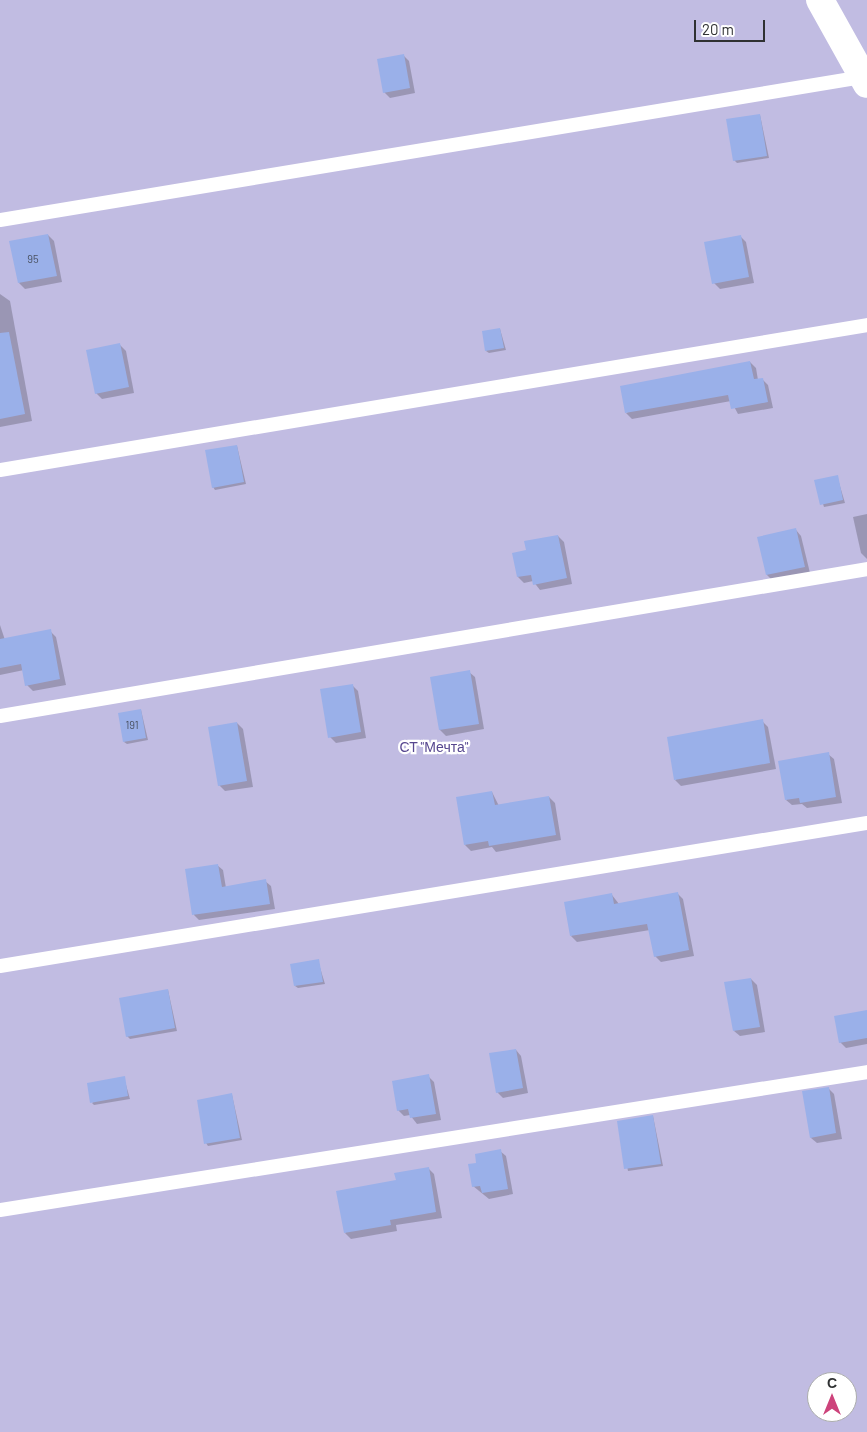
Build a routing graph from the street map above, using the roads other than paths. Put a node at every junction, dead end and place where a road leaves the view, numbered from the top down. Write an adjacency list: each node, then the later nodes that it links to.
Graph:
1 (820, 0): 2 (street)
2 (865, 81): 3 (lane)
3 (0, 220)
4 (867, 325): 5 (lane)
5 (0, 470)
6 (867, 569): 7 (lane)
7 (0, 716)
8 (867, 823): 9 (lane)
9 (0, 966)
10 (867, 1072): 11 (lane)
11 (0, 1210)

